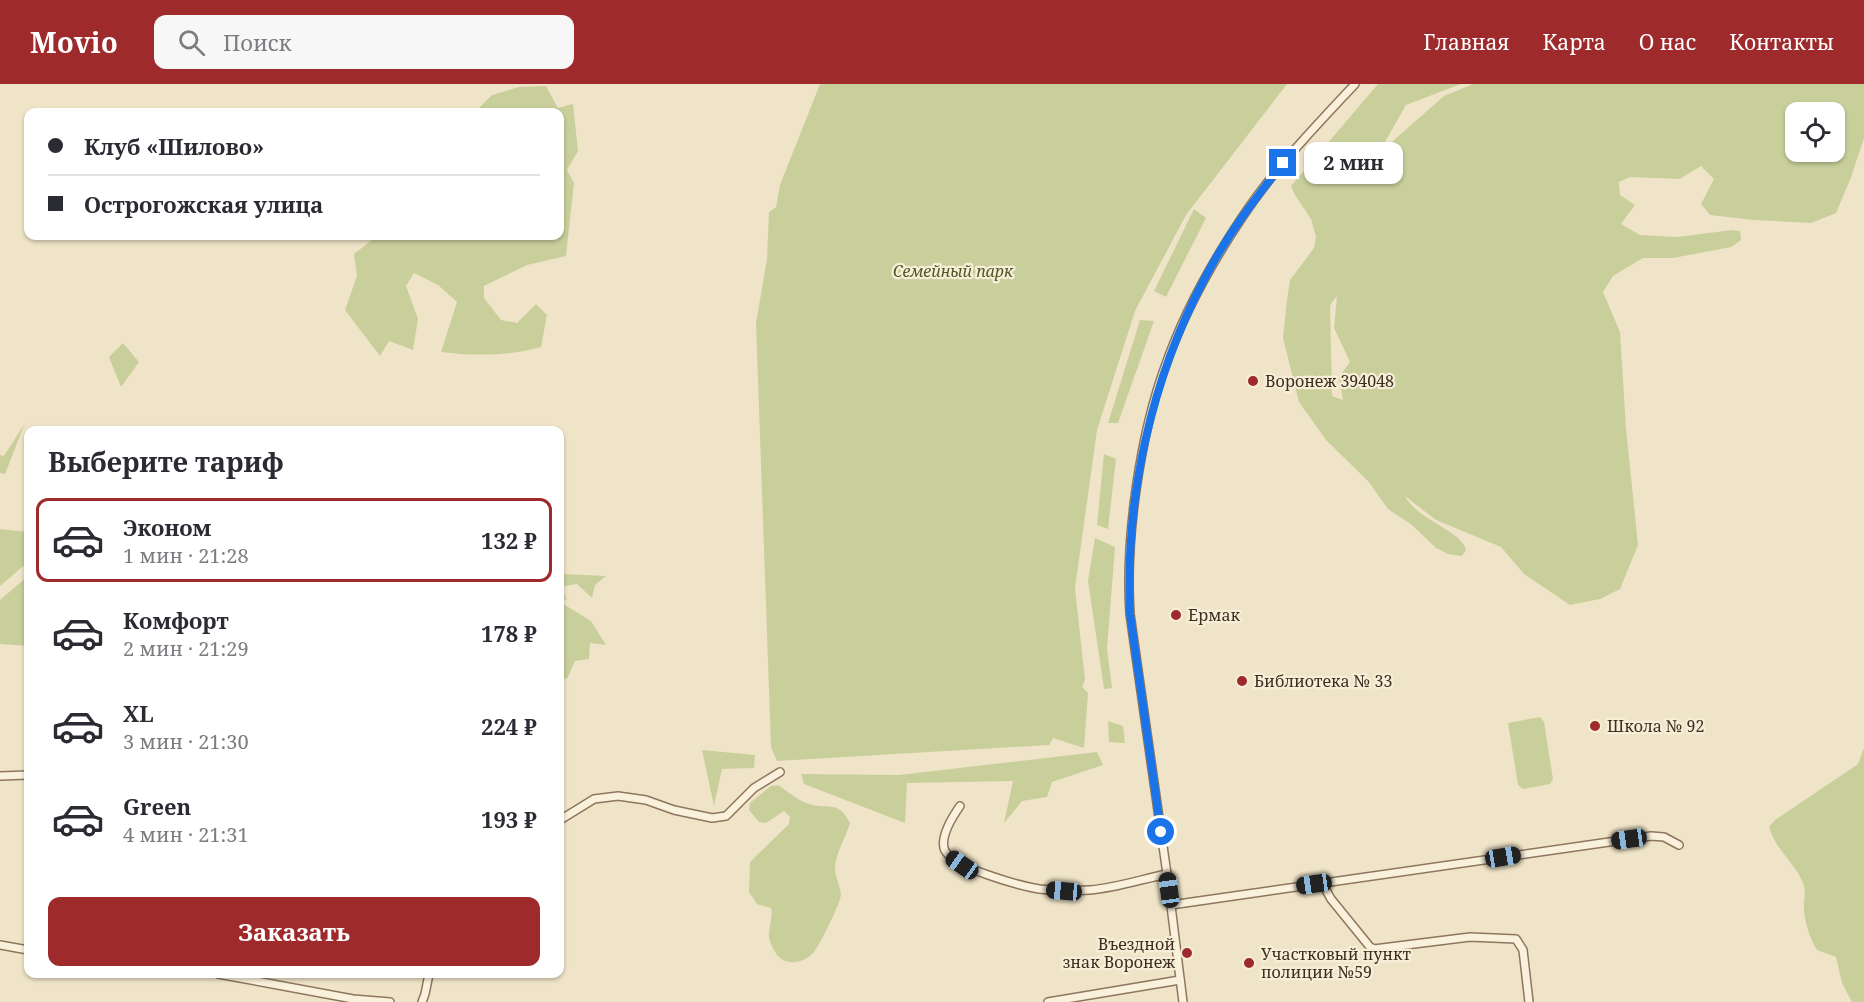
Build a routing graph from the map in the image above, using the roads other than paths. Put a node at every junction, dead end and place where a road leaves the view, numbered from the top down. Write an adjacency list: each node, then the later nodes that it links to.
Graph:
1 (1355, 84): 8 (street)
2 (780, 772): 6 (street)
3 (24, 775): 4 (street)
4 (0, 776)
5 (960, 806): 8 (street)
6 (564, 818)
7 (1679, 845): 9 (street)
8 (1167, 874): 10 (street)
9 (1322, 883): 10 (street); 20 (street)
10 (1172, 905): 15 (street)
11 (0, 945): 12 (street)
12 (24, 949)
13 (240, 978): 16 (street)
14 (428, 978): 17 (street)
15 (1180, 980): 18 (street); 19 (street)
16 (390, 1002)
17 (422, 1002)
18 (1048, 1002)
19 (1183, 1002)
20 (1529, 1002)

